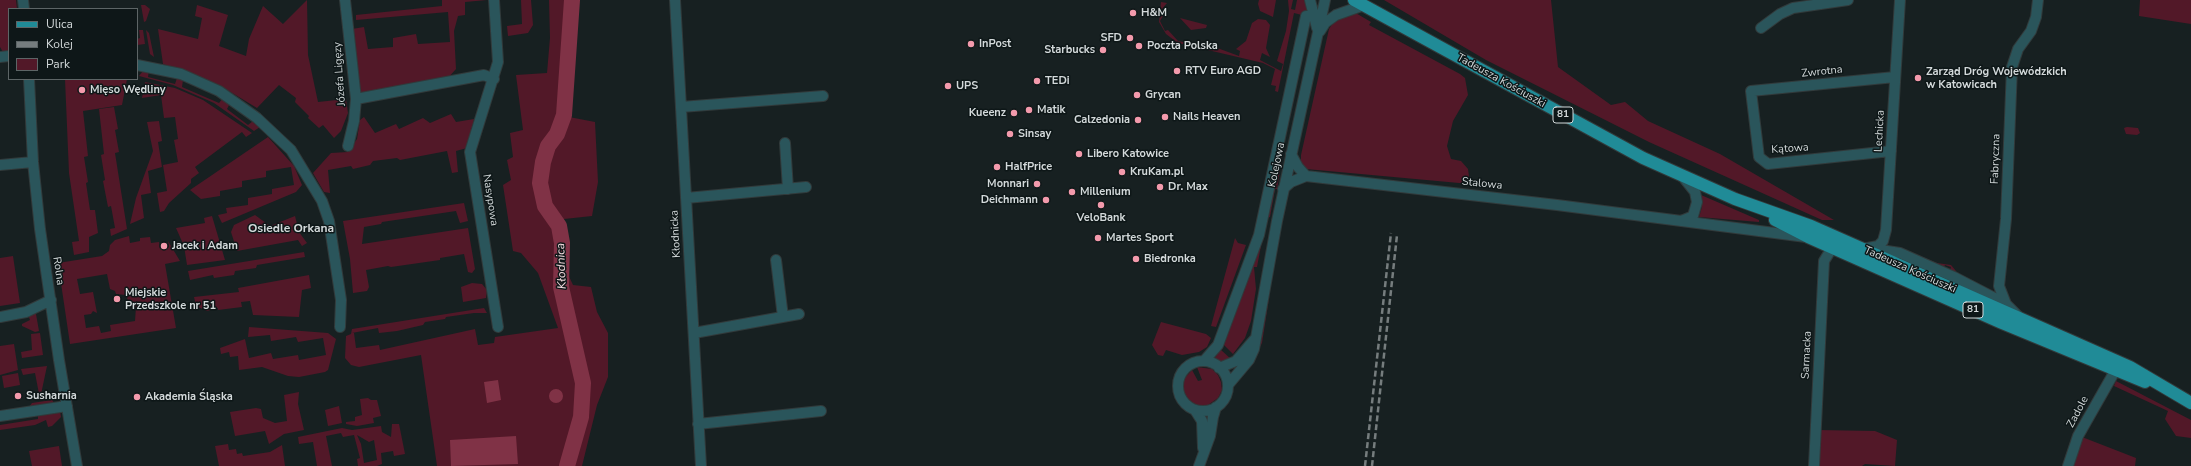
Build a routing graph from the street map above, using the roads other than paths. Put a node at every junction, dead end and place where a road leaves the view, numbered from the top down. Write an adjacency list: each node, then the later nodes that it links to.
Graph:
1 (346, 0): 19 (street, Józefa Ligęzy)
2 (494, 0): 15 (street, Nasypowa)
3 (675, 0): 20 (street, Kłodnicka)
4 (1310, 0): 12 (street)
5 (1325, 0): 12 (street, Kolejowa)
6 (1848, 0): 11 (street)
7 (1900, 0): 14 (street, Lechicka)
8 (2038, 0): 41 (street, Fabryczna)
9 (1360, 2): 12 (street); 28 (main road, Tadeusza Kościuszki / 81)
10 (1306, 16): 53 (street)
11 (1761, 28)
12 (1318, 34): 24 (street, Kolejowa)
13 (138, 65): 49 (street)
14 (1895, 77): 17 (street, Zwrotna); 23 (street, Lechicka)
15 (494, 79): 19 (street); 50 (street, Nasypowa)
16 (29, 80): 25 (street, Rolna)
17 (1751, 91): 23 (street, Kątowa)
18 (823, 96): 20 (street)
19 (356, 99): 22 (street, Józefa Ligęzy)
20 (681, 107): 32 (street, Kłodnicka)
21 (785, 143): 30 (street)
22 (348, 146)
23 (1891, 151): 35 (street, Lechicka)
24 (1291, 154): 27 (street); 31 (street, Kolejowa)
25 (33, 162): 26 (street); 43 (street, Rolna)
26 (0, 165)
27 (1306, 176): 31 (street); 34 (street, Stalowa)
28 (1683, 177): 33 (main road, Tadeusza Kościuszki / 81); 34 (street)
29 (806, 187): 30 (street)
30 (788, 189): 32 (street)
31 (1283, 189): 52 (street, Kolejowa)
32 (686, 198): 51 (street, Kłodnicka)
33 (1735, 200): 36 (main road, Tadeusza Kościuszki / 81); 38 (main road, Tadeusza Kościuszki / 81)
34 (1681, 222): 36 (street, Stalowa)
35 (1886, 230): 38 (street, Lechicka); 39 (street)
36 (1808, 237): 37 (main road, Tadeusza Kościuszki / 81)
37 (1832, 248): 55 (main road, Tadeusza Kościuszki / 81); 69 (street, Sarmacka)
38 (1869, 249): 39 (street); 48 (main road, Tadeusza Kościuszki / 81)
39 (1894, 251): 42 (street)
40 (776, 260): 47 (street)
41 (1999, 286): 42 (street); 44 (street, Fabryczna)
42 (1984, 292): 44 (street)
43 (51, 300): 46 (street); 59 (street, Rolna)
44 (2006, 304): 48 (street, Fabryczna)
45 (799, 314): 47 (street)
46 (0, 317)
47 (782, 317): 51 (street)
48 (2019, 318): 57 (main road, Tadeusza Kościuszki / 81)
49 (340, 327)
50 (498, 327)
51 (694, 333): 64 (street, Kłodnicka)
52 (1256, 337): 54 (street, Kolejowa); 56 (street, Kolejowa)
53 (1204, 361): 54 (street); 61 (street)
54 (1219, 368): 56 (street)
55 (2115, 371): 57 (main road, Tadeusza Kościuszki / 81); 70 (street, Zadole)
56 (1228, 385): 60 (street)
57 (2168, 390): 58 (main road, Tadeusza Kościuszki / 81)
58 (2191, 403)
59 (66, 406): 63 (street); 66 (street, Rolna)
60 (1216, 407): 61 (street); 65 (street)
61 (1195, 410): 65 (street)
62 (820, 412): 64 (street)
63 (0, 416)
64 (698, 424): 67 (street, Kłodnicka)
65 (1203, 454): 68 (street)
66 (77, 466)
67 (701, 466)
68 (1199, 466)
69 (1814, 466)
70 (2068, 466)

